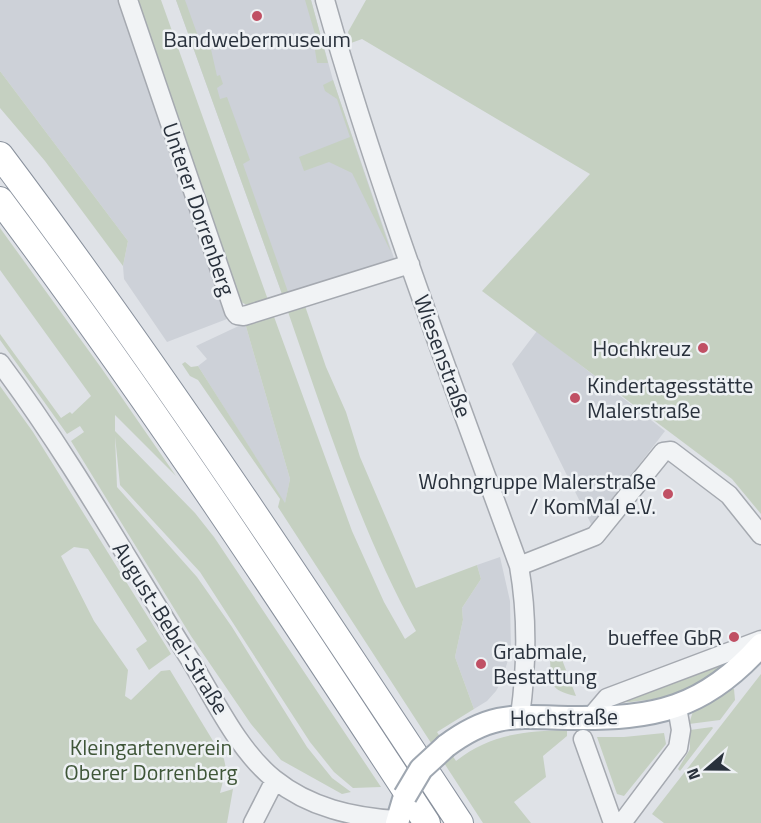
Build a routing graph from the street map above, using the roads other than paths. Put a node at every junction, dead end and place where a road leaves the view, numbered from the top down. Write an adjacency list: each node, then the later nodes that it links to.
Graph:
1 (128, 0): 5 (street, Unterer Dorrenberg)
2 (325, 0): 5 (street, Wiesenstraße)
3 (0, 155): 18 (highway)
4 (0, 200): 17 (highway)
5 (410, 264): 8 (street, Wiesenstraße)
6 (0, 363): 14 (street, August-Bebel-Straße)
7 (761, 535): 8 (street)
8 (519, 566): 12 (street, Wiesenstraße)
9 (761, 640): 13 (street)
10 (761, 645): 11 (main road, Hochstraße)
11 (677, 707): 13 (main road, Hochstraße); 20 (street)
12 (520, 716): 13 (main road, Hochstraße); 15 (main road, Hochstraße, bridge)
13 (587, 728): 19 (street)
14 (275, 780): 15 (street, August-Bebel-Straße); 16 (street)
15 (397, 822)
16 (253, 823)
17 (427, 823)
18 (460, 823)
19 (613, 823)
20 (622, 823)

